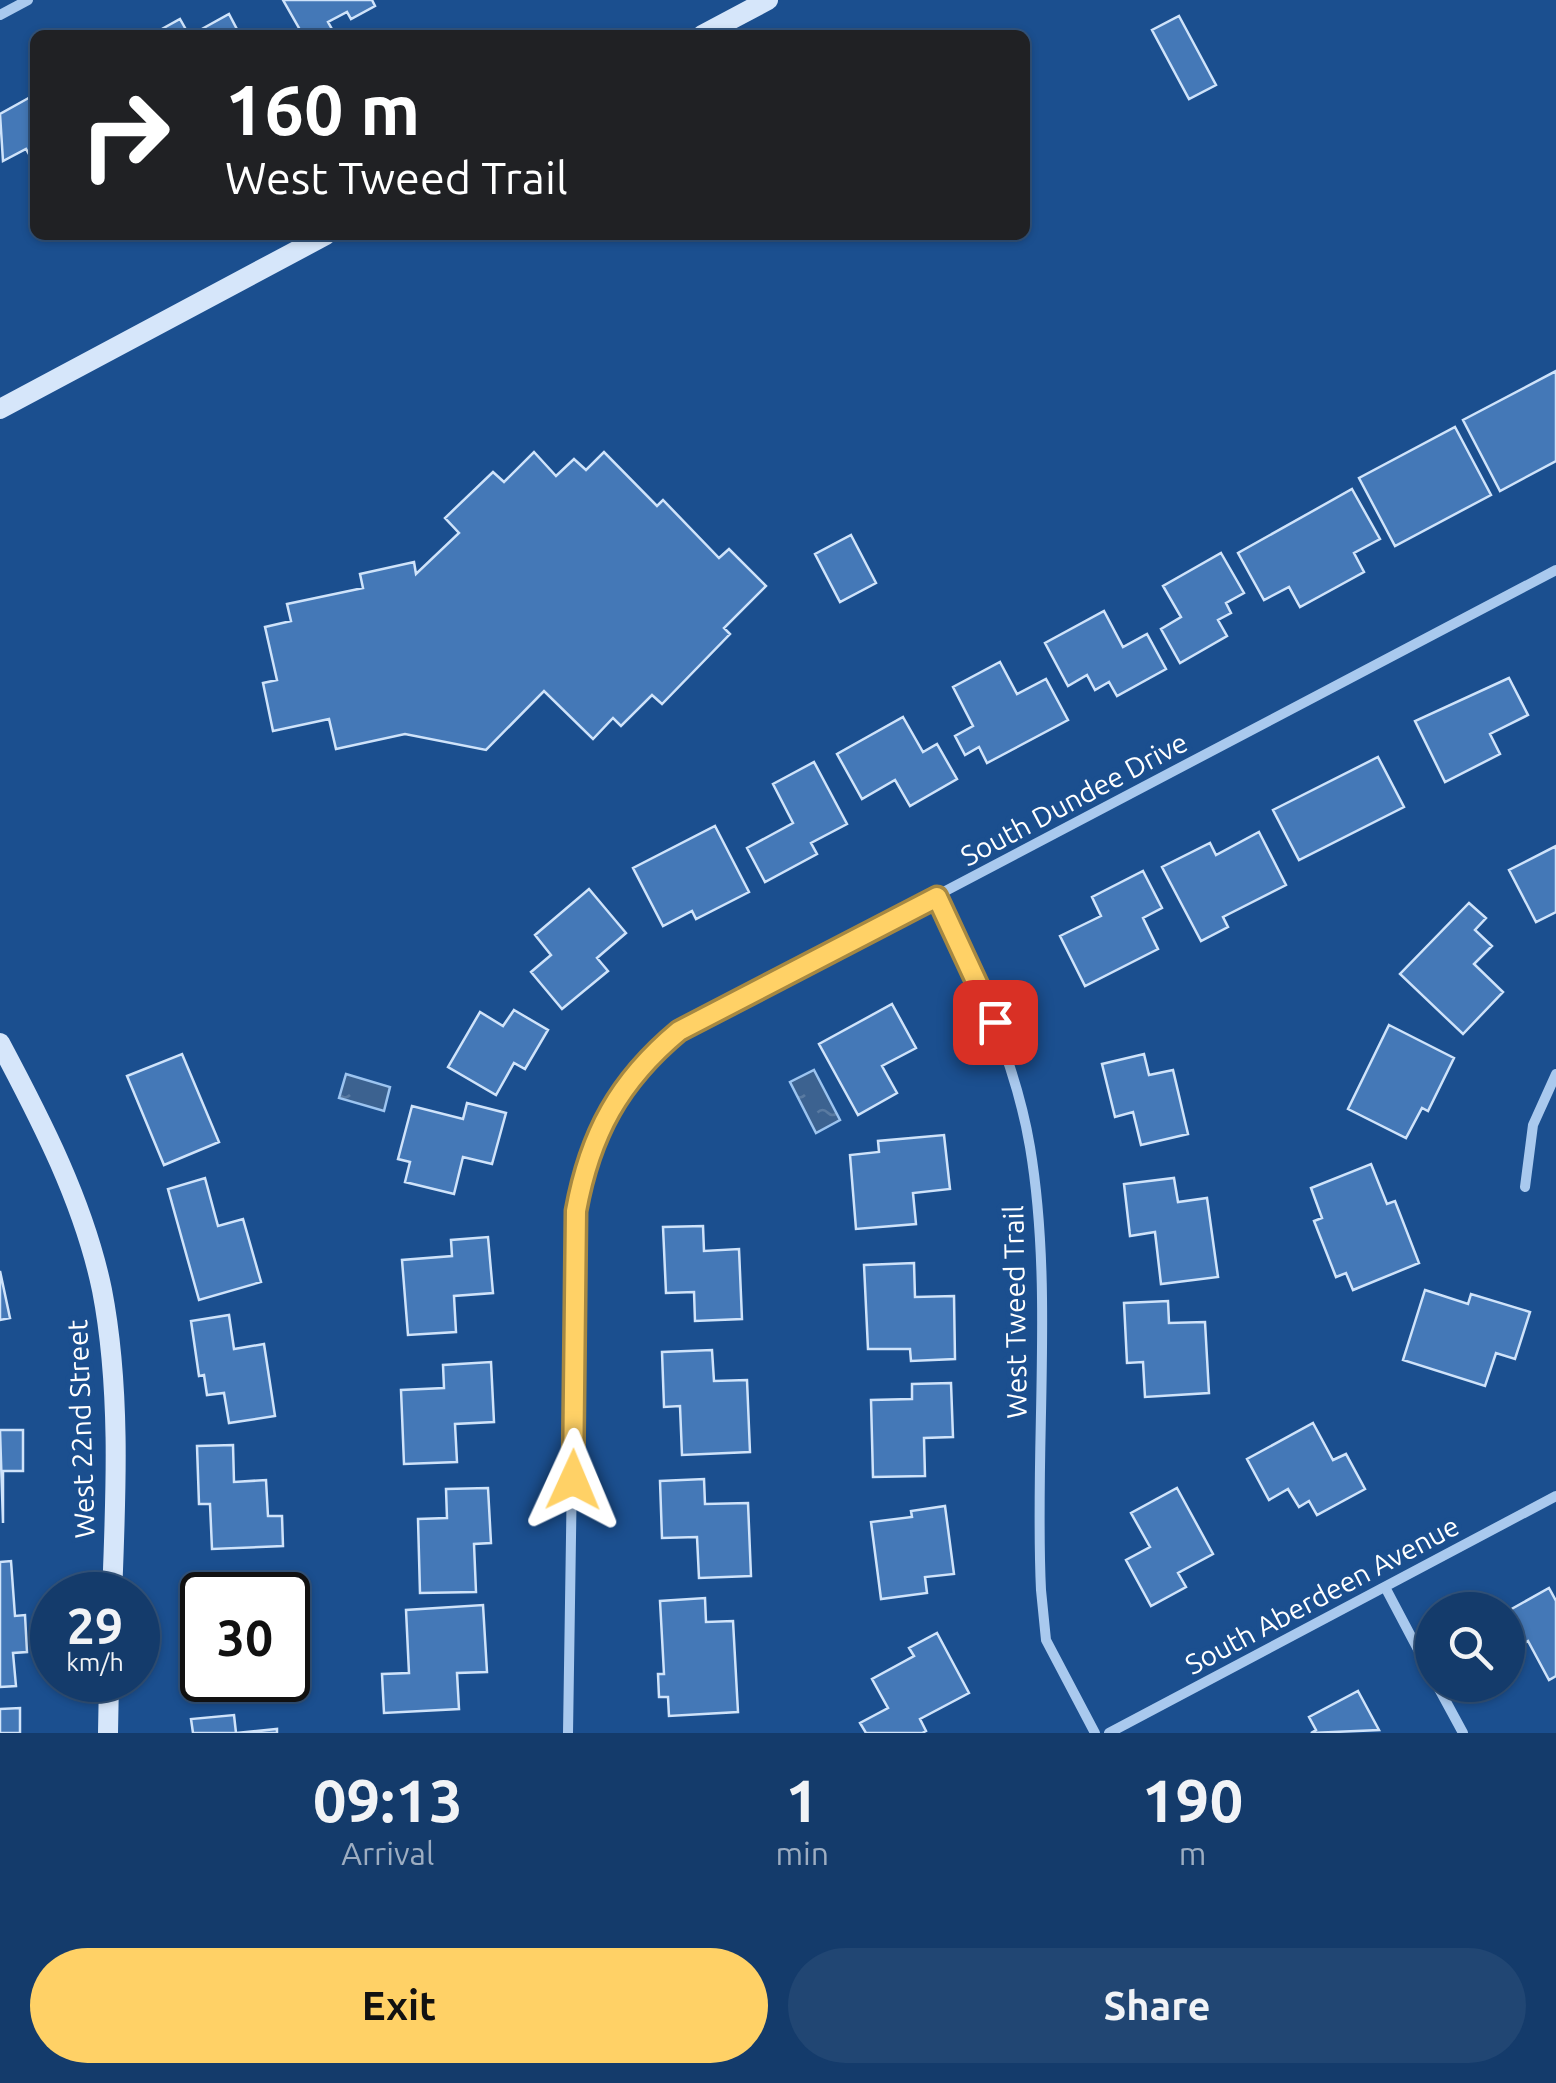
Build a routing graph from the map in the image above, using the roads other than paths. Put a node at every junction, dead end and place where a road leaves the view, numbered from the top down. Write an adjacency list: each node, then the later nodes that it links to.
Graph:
1 (28, 0): 3 (street)
2 (768, 0): 4 (street)
3 (0, 15)
4 (711, 30)
5 (317, 240): 6 (street)
6 (0, 409)
7 (1553, 572): 8 (street); 9 (street, South Dundee Drive)
8 (1556, 587)
9 (937, 897): 20 (street, South Dundee Drive); 21 (street, West Tweed Trail)
10 (0, 1042): 14 (street, West 22nd Street)
11 (1556, 1074): 12 (street)
12 (1525, 1187)
13 (1556, 1496): 15 (street, South Aberdeen Avenue)
14 (112, 1572)
15 (1384, 1587): 16 (street); 22 (street, South Aberdeen Avenue)
16 (1415, 1644)
17 (109, 1702): 19 (street)
18 (1446, 1702): 23 (street)
19 (108, 1733)
20 (568, 1733)
21 (1095, 1733)
22 (1109, 1733)
23 (1463, 1733)

